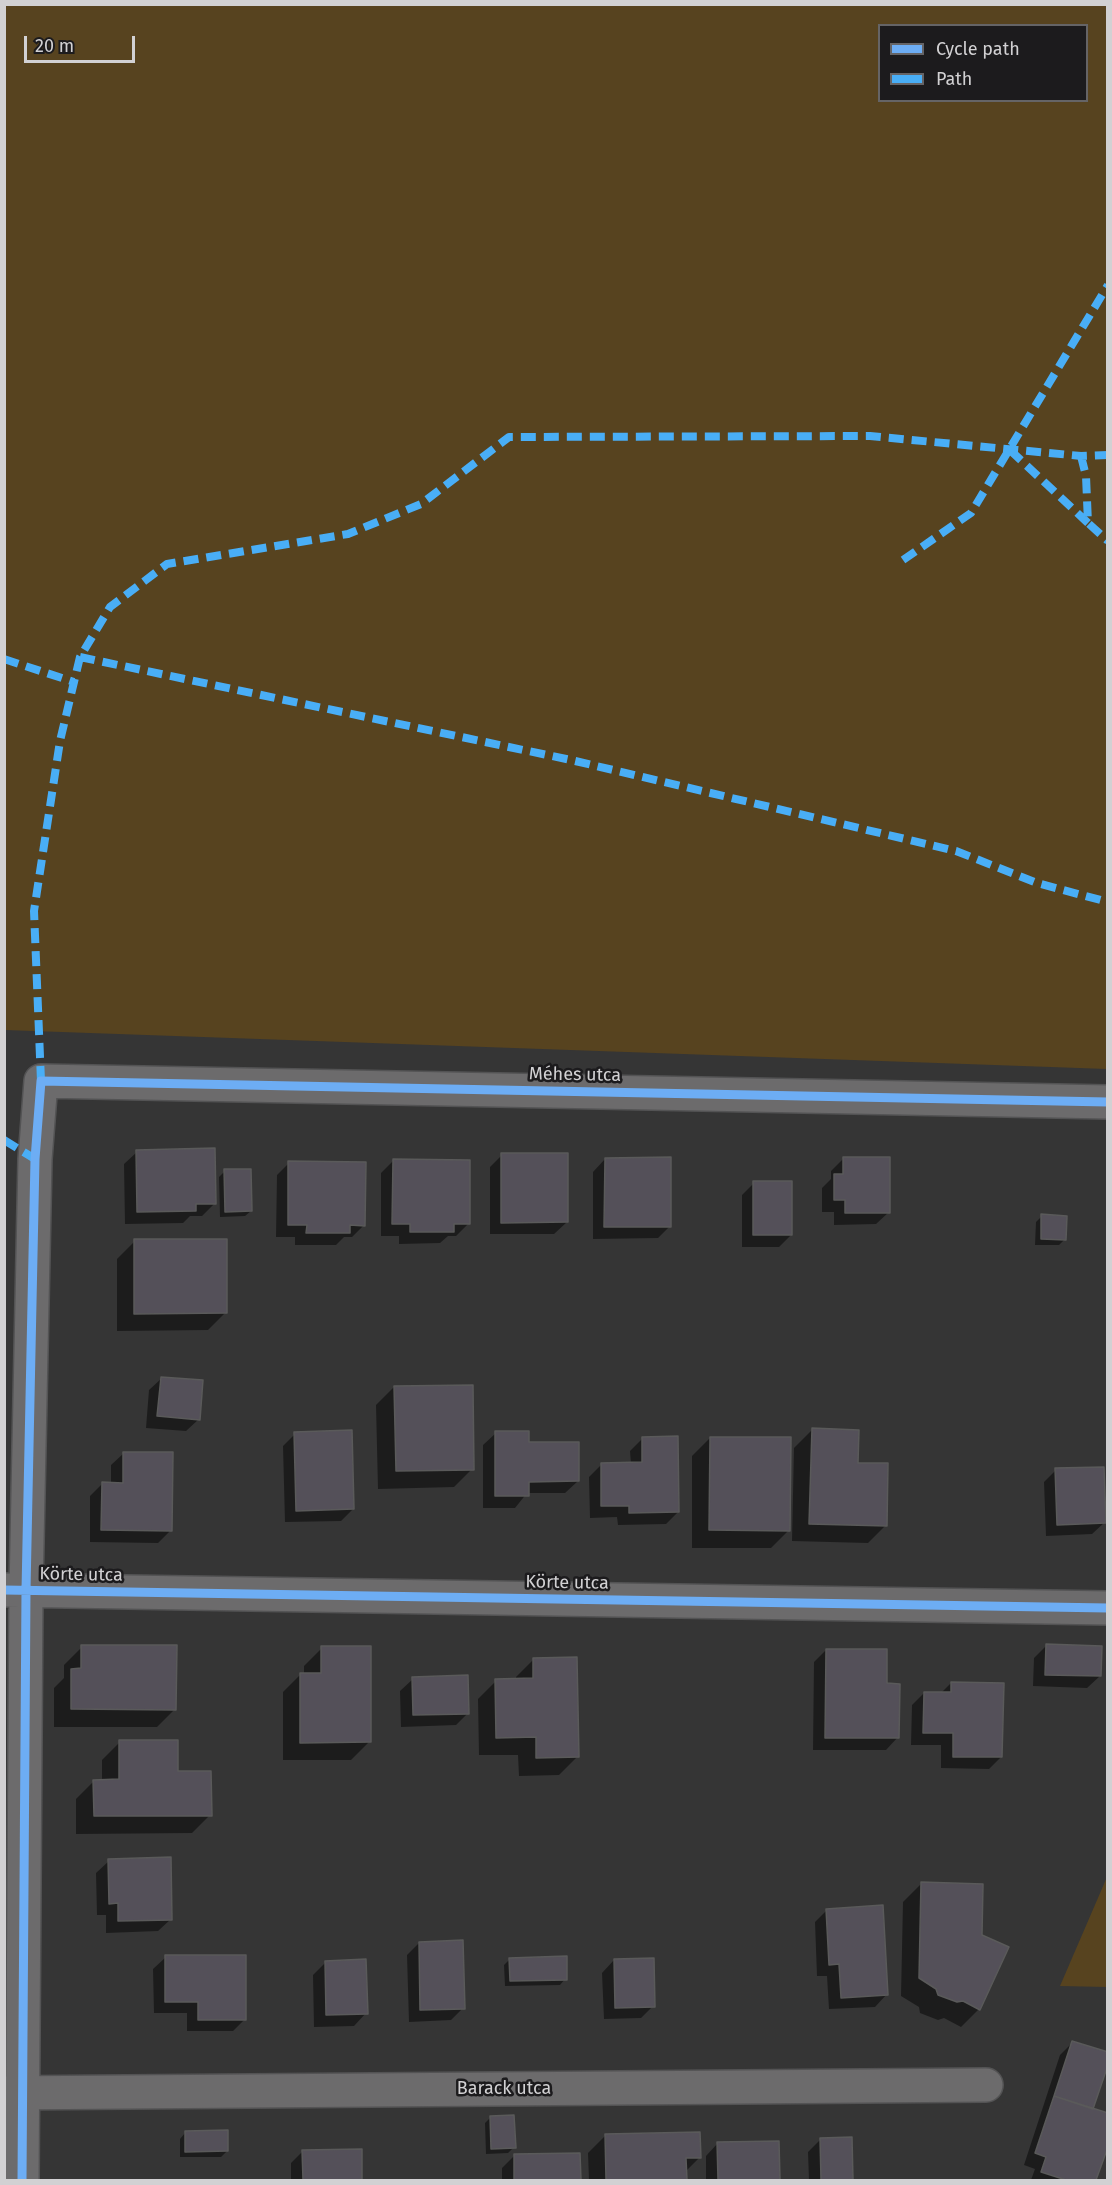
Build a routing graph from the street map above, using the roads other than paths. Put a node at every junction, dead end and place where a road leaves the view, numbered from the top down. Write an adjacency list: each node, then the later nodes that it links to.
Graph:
1 (1107, 1102): 2 (street, Méhes utca)
2 (15, 1590): 3 (street, Körte utca); 5 (street)
3 (1107, 1608)
4 (986, 2085): 5 (street, Barack utca)
5 (13, 2093): 6 (street)
6 (22, 2181)

